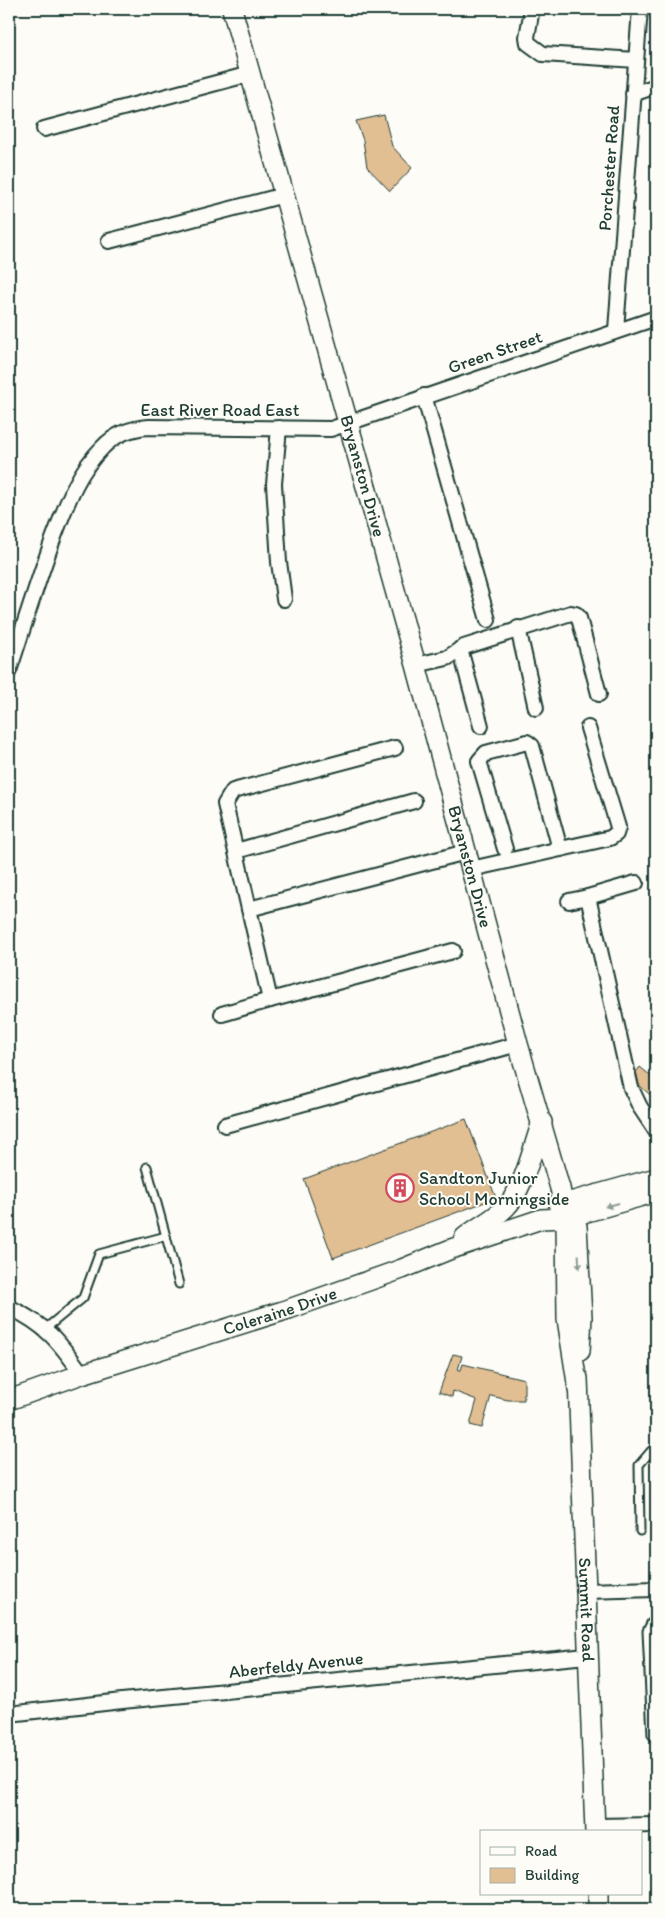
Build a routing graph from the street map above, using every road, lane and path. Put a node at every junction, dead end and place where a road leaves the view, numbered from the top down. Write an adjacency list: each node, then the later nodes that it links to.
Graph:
1 (232, 9): 5 (main road, Bryanston Drive)
2 (532, 9): 4 (street)
3 (640, 9): 4 (street, Porchester Road)
4 (636, 60): 7 (street, Porchester Road)
5 (250, 74): 8 (street); 9 (main road, Bryanston Drive)
6 (656, 86): 7 (street)
7 (633, 94): 12 (street, Porchester Road)
8 (44, 129)
9 (284, 195): 10 (street); 14 (main road, Bryanston Drive)
10 (109, 242)
11 (656, 318): 12 (street, Green Street)
12 (616, 330): 13 (street, Green Street)
13 (424, 396): 14 (street, Green Street); 17 (street)
14 (348, 424): 15 (street, East River Road East); 20 (main road, Bryanston Drive)
15 (279, 428): 16 (street); 21 (street, East River Road East)
16 (284, 599)
17 (488, 620)
18 (518, 628): 19 (street); 22 (street); 23 (street)
19 (460, 649): 20 (street); 24 (street)
20 (416, 665): 31 (main road, Bryanston Drive)
21 (9, 671)
22 (599, 694)
23 (536, 708)
24 (481, 726)
25 (588, 728): 29 (street)
26 (395, 748): 30 (street)
27 (414, 801): 30 (street)
28 (505, 849): 29 (street)
29 (560, 849): 31 (street)
30 (236, 851): 35 (street)
31 (468, 860): 35 (street); 36 (main road, Bryanston Drive)
32 (636, 883): 33 (street)
33 (588, 897): 34 (street); 43 (street)
34 (569, 901)
35 (249, 909): 38 (street)
36 (491, 943): 40 (main road, Bryanston Drive); 47 (main road, Bryanston Drive)
37 (453, 951): 38 (street)
38 (270, 1000): 39 (street)
39 (222, 1014)
40 (518, 1044): 41 (main road, Bryanston Drive); 42 (street)
41 (542, 1122): 47 (main road, Bryanston Drive); 49 (main road)
42 (225, 1125)
43 (656, 1131)
44 (147, 1167): 48 (lane)
45 (656, 1178): 47 (main road, Coleraine Drive)
46 (656, 1192): 47 (main road, Coleraine Drive, one-way to 47)
47 (566, 1211): 49 (main road, Coleraine Drive); 58 (main road, Summit Road)
48 (166, 1236): 50 (lane); 52 (lane)
49 (451, 1248): 53 (main road, Coleraine Drive)
50 (179, 1284)
51 (9, 1307): 52 (street)
52 (45, 1329): 53 (street)
53 (82, 1374): 54 (main road, Coleraine Drive)
54 (9, 1400)
55 (656, 1450): 56 (lane)
56 (640, 1531)
57 (656, 1589): 58 (street)
58 (585, 1591): 60 (main road, Summit Road)
59 (656, 1619): 62 (lane)
60 (587, 1656): 61 (street, Aberfeldy Avenue); 64 (main road, Summit Road)
61 (9, 1714)
62 (652, 1735)
63 (656, 1825): 64 (street)
64 (595, 1829)
65 (598, 1896): 66 (main road)
66 (598, 1909)

